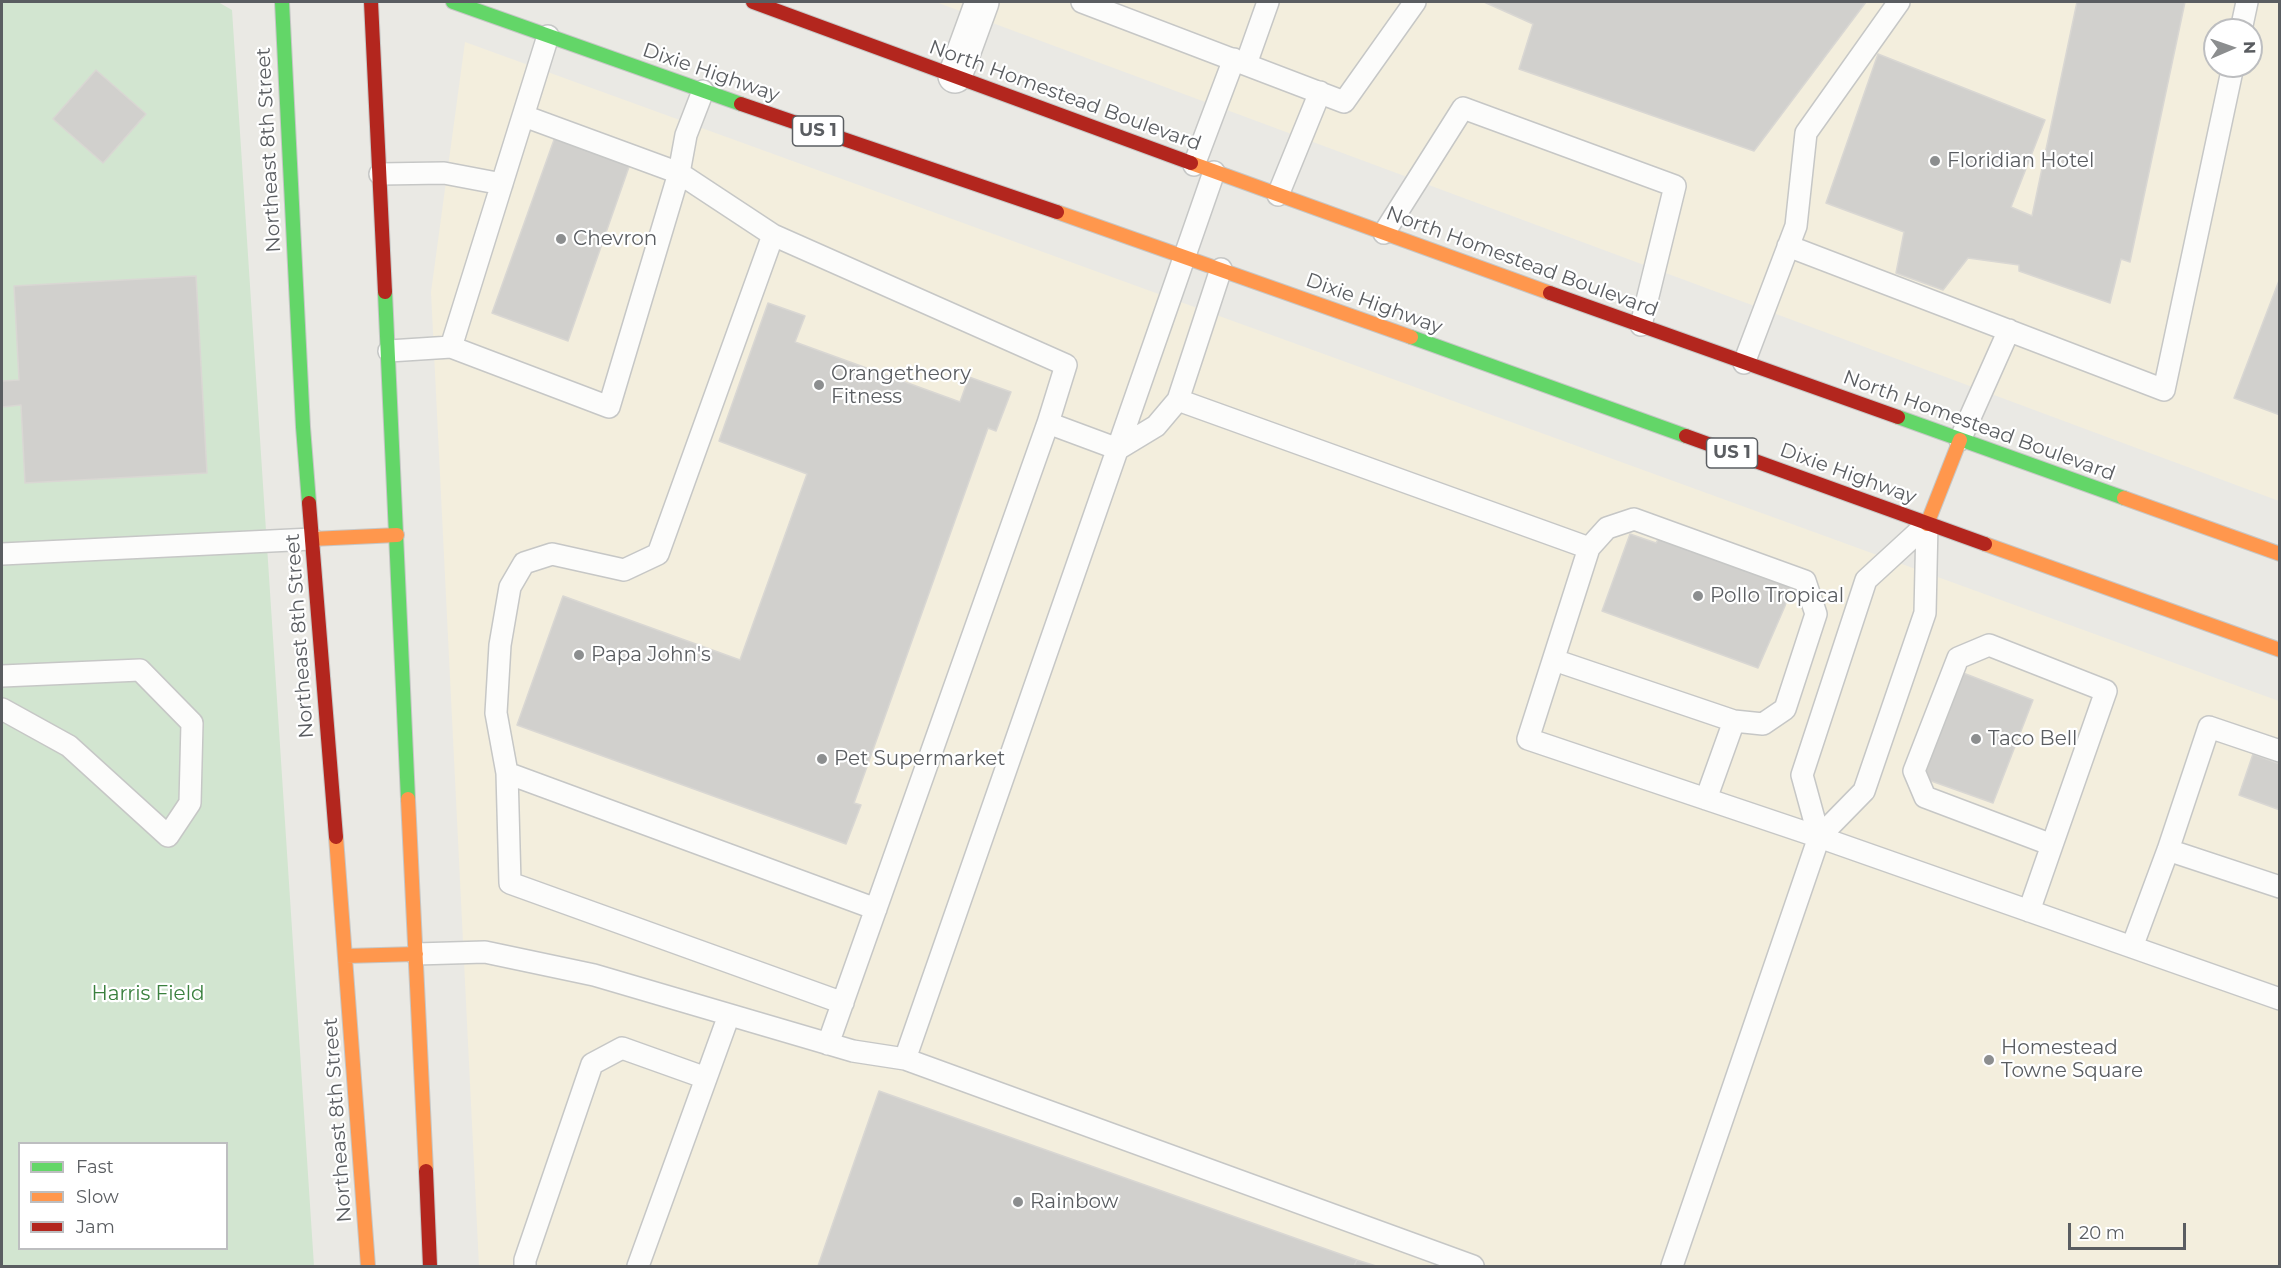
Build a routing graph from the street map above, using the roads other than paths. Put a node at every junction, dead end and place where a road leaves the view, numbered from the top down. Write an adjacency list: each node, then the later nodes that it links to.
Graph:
1 (282, 2): 41 (main road, Northeast 8th Street)
2 (371, 2): 22 (main road)
3 (453, 2): 13 (main road, Dixie Highway / US 1)
4 (981, 2): 15 (street)
5 (1082, 2): 11 (lane)
6 (1268, 2): 14 (lane)
7 (1415, 2): 18 (lane)
8 (1899, 2): 27 (lane)
9 (2247, 2): 12 (lane)
10 (761, 3): 15 (main road, North Homestead Boulevard)
11 (1125, 9): 14 (lane)
12 (2244, 18)
13 (548, 36): 17 (main road, Dixie Highway / US 1); 19 (lane)
14 (1240, 62): 18 (lane); 20 (lane)
15 (955, 76): 20 (main road, North Homestead Boulevard)
16 (2230, 78): 31 (lane)
17 (702, 91): 21 (lane); 28 (main road, Dixie Highway / US 1)
18 (1320, 92): 24 (lane)
19 (524, 116): 21 (lane); 23 (lane)
20 (1204, 169): 24 (main road, North Homestead Boulevard); 28 (lane)
21 (679, 173): 26 (lane); 32 (lane)
22 (380, 174): 23 (lane); 33 (main road)
23 (502, 184): 32 (lane)
24 (1278, 195): 25 (main road, North Homestead Boulevard)
25 (1384, 233): 30 (main road, North Homestead Boulevard); 30 (lane)
26 (773, 235): 36 (lane); 51 (lane)
27 (1788, 246): 31 (lane); 34 (lane)
28 (1185, 256): 29 (main road, Dixie Highway / US 1); 38 (lane)
29 (1221, 270): 35 (lane); 39 (main road, Dixie Highway / US 1)
30 (1641, 325): 34 (main road, North Homestead Boulevard)
31 (2009, 330): 37 (lane)
32 (451, 347): 33 (lane)
33 (389, 351): 40 (main road)
34 (1744, 363): 37 (main road, North Homestead Boulevard)
35 (1178, 400): 38 (lane); 42 (lane)
36 (1048, 423): 38 (lane); 57 (lane)
37 (1960, 440): 39 (main road); 44 (main road, North Homestead Boulevard)
38 (1118, 449): 66 (lane)
39 (1927, 524): 45 (main road, Dixie Highway / US 1); 53 (lane); 53 (lane)
40 (397, 535): 41 (main road); 60 (main road)
41 (312, 539): 43 (lane); 61 (main road, Northeast 8th Street)
42 (1589, 548): 46 (lane); 49 (lane)
43 (2, 554)
44 (2280, 554)
45 (2280, 650)
46 (1554, 660): 49 (lane); 52 (lane)
47 (2, 676): 48 (lane)
48 (2, 709)
49 (1734, 721): 52 (lane)
50 (2280, 751): 55 (lane)
51 (507, 773): 57 (lane); 63 (lane)
52 (1706, 799): 53 (lane)
53 (1820, 837): 58 (lane); 73 (lane)
54 (2052, 845): 54 (lane); 58 (lane)
55 (2168, 850): 56 (lane); 59 (lane)
56 (2280, 887)
57 (876, 909): 63 (lane)
58 (2029, 910): 59 (lane)
59 (2132, 947): 62 (lane)
60 (416, 954): 61 (main road); 64 (lane); 69 (main road)
61 (346, 956): 68 (main road, Northeast 8th Street)
62 (2280, 999)
63 (843, 1003): 65 (lane)
64 (729, 1015): 65 (lane); 67 (lane)
65 (828, 1044): 66 (lane)
66 (905, 1059): 72 (lane)
67 (706, 1078): 70 (lane); 71 (lane)
68 (368, 1266)
69 (430, 1266)
70 (525, 1266)
71 (638, 1266)
72 (1473, 1266)
73 (1672, 1266)

